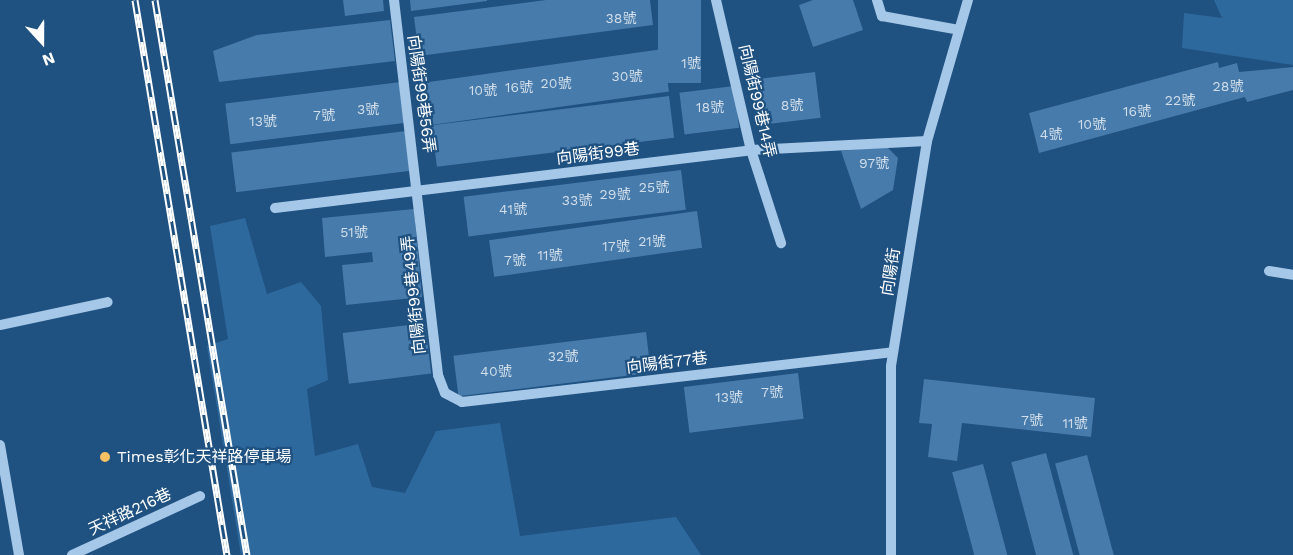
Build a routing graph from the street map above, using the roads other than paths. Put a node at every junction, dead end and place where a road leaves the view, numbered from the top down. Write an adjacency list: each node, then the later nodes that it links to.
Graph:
1 (394, 0): 8 (street, 向陽街99巷56弄)
2 (716, 0): 7 (street, 向陽街99巷14弄)
3 (877, 0): 5 (street)
4 (968, 0): 5 (street, 向陽街)
5 (959, 30): 6 (street, 向陽街)
6 (927, 141): 7 (street, 向陽街99巷); 15 (street, 向陽街)
7 (751, 150): 8 (street, 向陽街99巷); 10 (street, 向陽街99巷14弄)
8 (419, 192): 9 (street, 向陽街99巷); 16 (street, 向陽街99巷49弄)
9 (275, 208)
10 (782, 243)
11 (1269, 271): 12 (street)
12 (1293, 275)
13 (108, 302): 14 (street)
14 (0, 325)
15 (894, 352): 16 (street, 向陽街77巷); 21 (street, 向陽街)
16 (446, 393)
17 (0, 445): 19 (street)
18 (200, 496): 20 (street, 天祥路216巷)
19 (19, 555)
20 (72, 555)
21 (891, 555)

